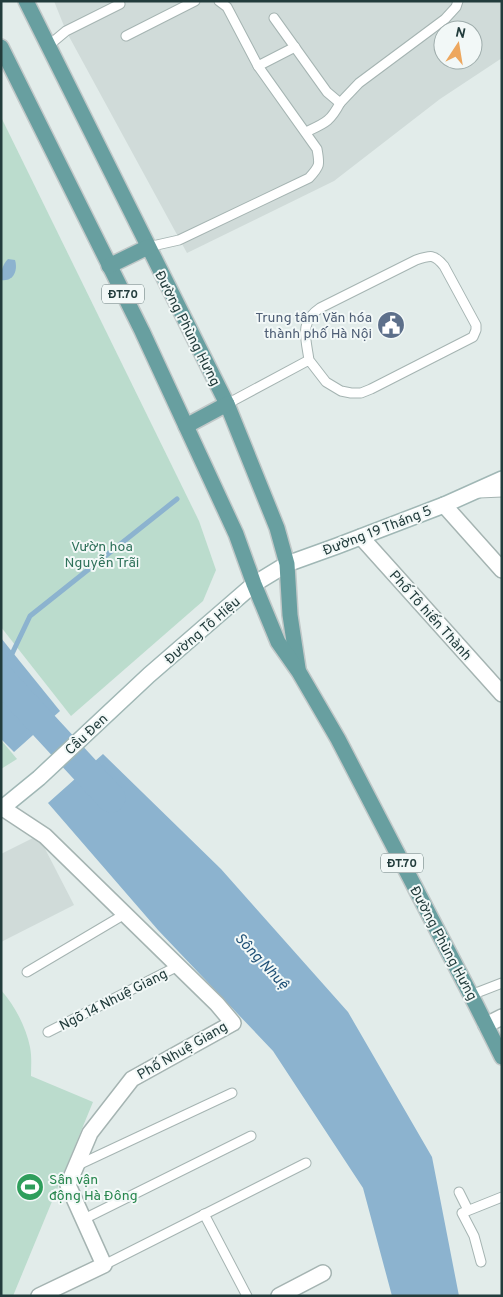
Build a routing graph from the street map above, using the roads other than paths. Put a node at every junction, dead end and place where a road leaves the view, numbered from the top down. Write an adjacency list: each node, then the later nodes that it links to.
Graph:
1 (26, 1): 8 (main road, Đường Phùng Hưng / ĐT.70)
2 (196, 1): 7 (lane)
3 (219, 1): 11 (lane)
4 (458, 1): 12 (lane)
5 (120, 4): 8 (lane)
6 (274, 18): 10 (lane)
7 (126, 36)
8 (48, 46): 14 (main road, Đường Phùng Hưng / ĐT.70)
9 (1, 47): 15 (main road, Đường Phùng Hưng / ĐT.70)
10 (295, 47): 11 (lane); 12 (lane)
11 (258, 66): 13 (lane)
12 (340, 103): 13 (lane)
13 (306, 132): 14 (lane)
14 (148, 247): 15 (main road); 17 (main road, Đường Phùng Hưng / ĐT.70)
15 (109, 266): 18 (main road, Đường Phùng Hưng / ĐT.70)
16 (309, 360): 16 (lane); 17 (lane)
17 (227, 404): 18 (main road); 24 (main road, Đường Phùng Hưng / ĐT.70)
18 (186, 426): 26 (main road, Đường Phùng Hưng / ĐT.70)
19 (502, 479): 21 (street, Đường 19 Tháng 5)
20 (502, 492): 21 (lane)
21 (474, 493): 22 (street, Đường 19 Tháng 5)
22 (444, 505): 23 (street, Đường 19 Tháng 5); 25 (street)
23 (361, 536): 24 (street, Đường 19 Tháng 5); 29 (street, Phố Tô hiến Thành)
24 (287, 564): 26 (street, Đường 19 Tháng 5); 27 (main road, Đường Phùng Hưng / ĐT.70)
25 (502, 570)
26 (254, 584): 27 (main road, Đường Phùng Hưng / ĐT.70); 28 (street, Đường Tô Hiệu)
27 (299, 672): 35 (main road, Đường Phùng Hưng / ĐT.70)
28 (149, 675): 30 (street, Cầu Đen)
29 (502, 694)
30 (2, 808): 31 (street, Phố Nhuệ Giang)
31 (125, 914): 32 (street, Phố Nhuệ Giang); 33 (lane)
32 (178, 966): 38 (lane, Ngõ 14 Nhuệ Giang); 43 (street, Phố Nhuệ Giang)
33 (27, 972)
34 (502, 983): 35 (lane)
35 (471, 994): 37 (main road, Đường Phùng Hưng / ĐT.70)
36 (502, 1017): 37 (street)
37 (486, 1025): 39 (main road, Đường Phùng Hưng / ĐT.70)
38 (48, 1032)
39 (502, 1057)
40 (232, 1093): 43 (lane)
41 (251, 1136): 48 (lane)
42 (306, 1164): 47 (lane)
43 (76, 1166): 48 (street, Phố Nhuệ Giang)
44 (459, 1192): 46 (lane)
45 (502, 1197): 46 (lane)
46 (468, 1210): 49 (lane)
47 (204, 1214): 50 (lane); 53 (lane)
48 (84, 1219): 50 (street, Phố Nhuệ Giang)
49 (481, 1262)
50 (104, 1265): 52 (street)
51 (323, 1273): 54 (street)
52 (39, 1296)
53 (247, 1296)
54 (279, 1296)

